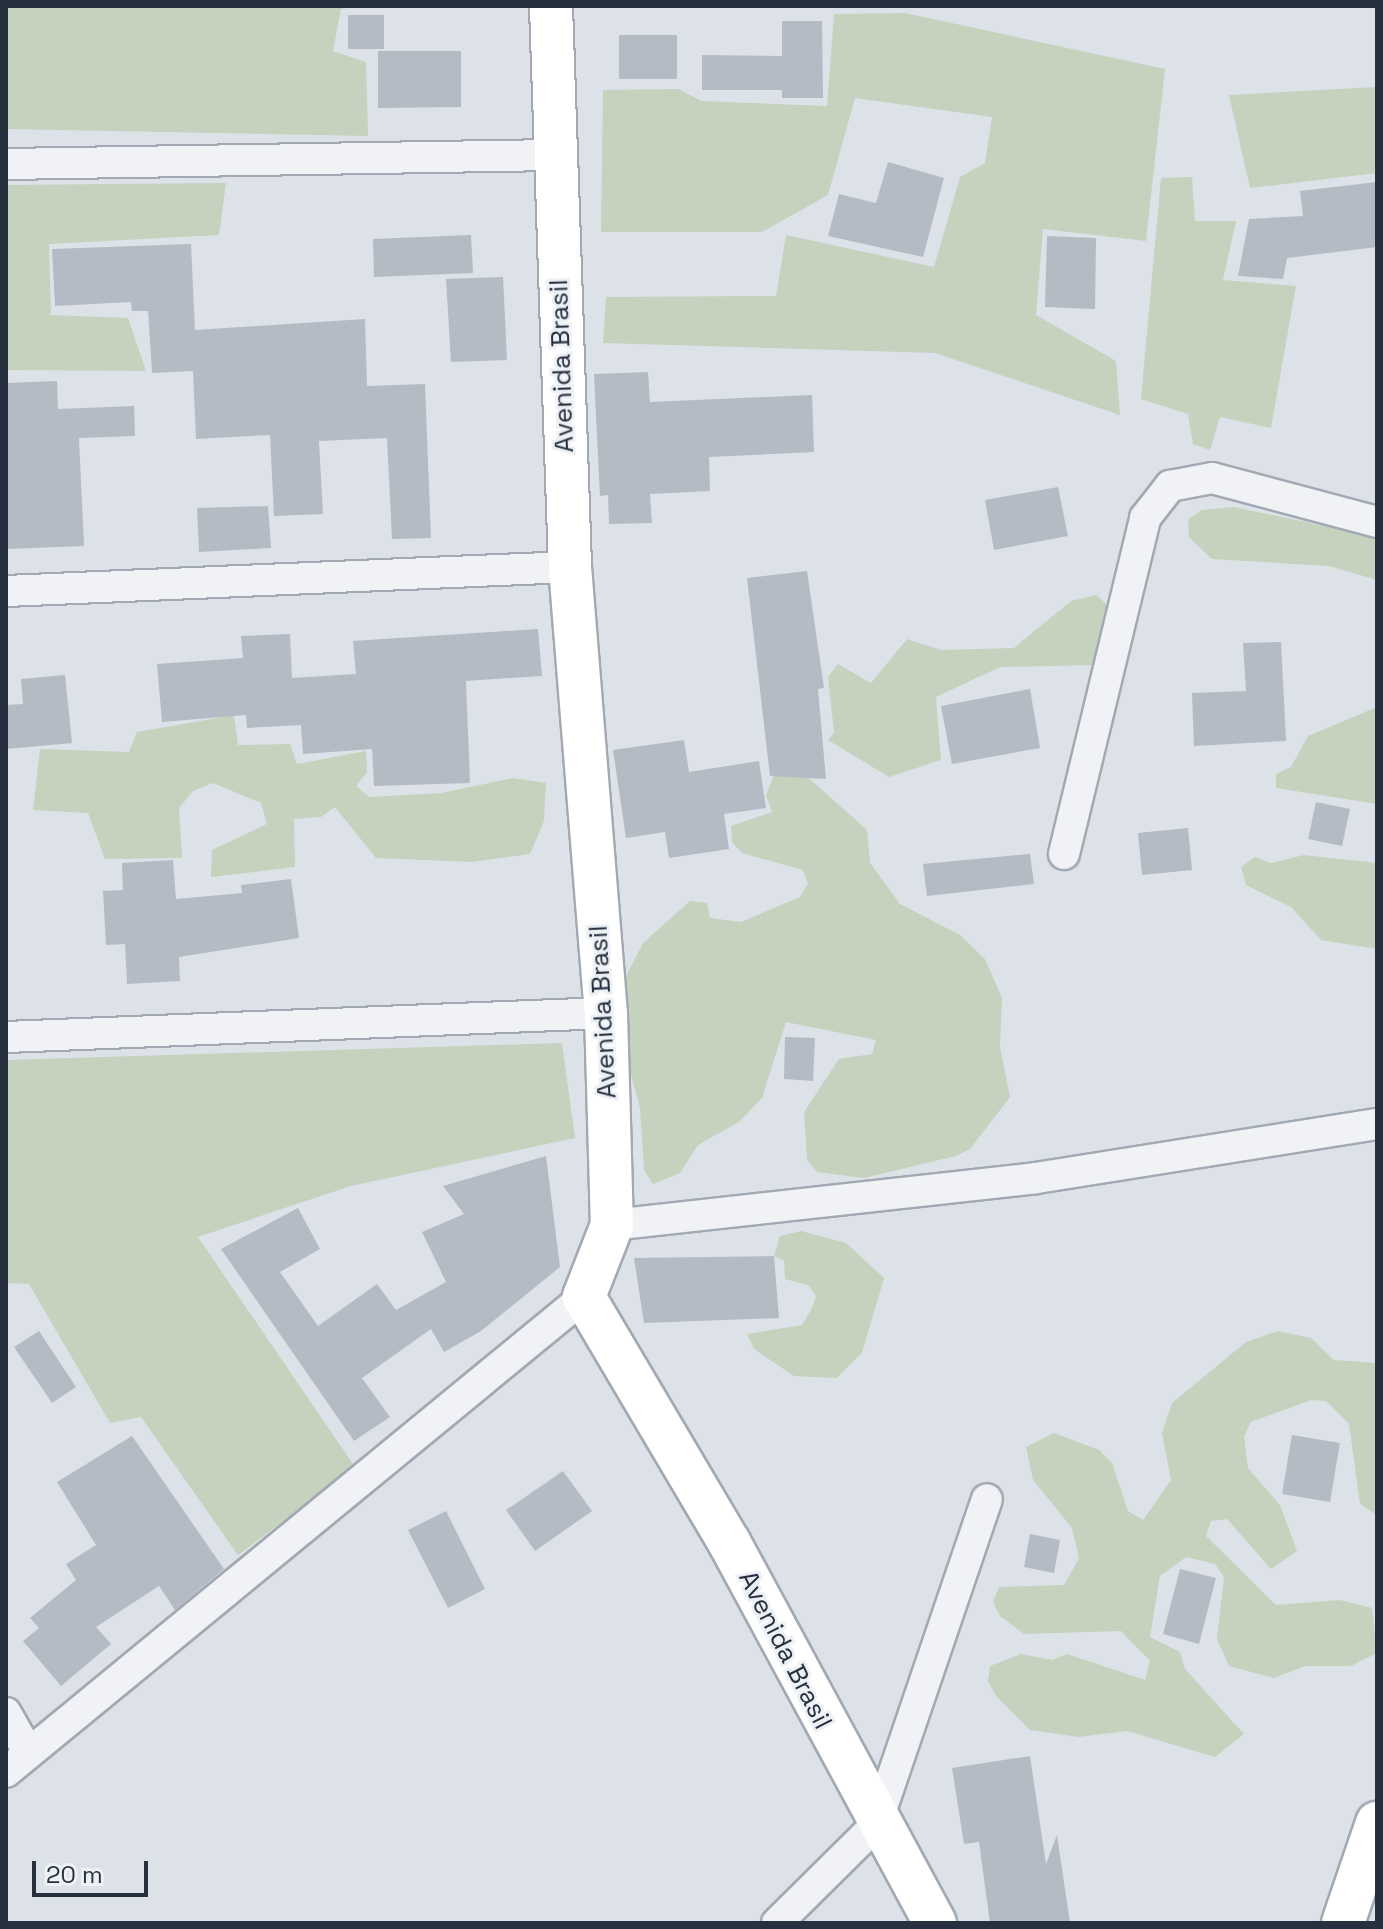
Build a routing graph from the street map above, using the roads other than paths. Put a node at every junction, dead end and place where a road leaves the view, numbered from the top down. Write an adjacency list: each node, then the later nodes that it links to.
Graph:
1 (551, 6): 2 (street, Avenida Brasil)
2 (553, 155): 3 (street); 5 (street, Avenida Brasil)
3 (6, 164)
4 (1377, 522): 7 (street)
5 (570, 567): 6 (street); 8 (street, Avenida Brasil)
6 (6, 591)
7 (1064, 854)
8 (606, 1013): 9 (street); 11 (street, Avenida Brasil)
9 (6, 1037)
10 (1377, 1124): 11 (street)
11 (612, 1225): 12 (street, Avenida Brasil)
12 (584, 1297): 15 (street); 18 (street, Avenida Brasil)
13 (987, 1499): 18 (street)
14 (6, 1713): 15 (street)
15 (28, 1752): 16 (street)
16 (6, 1772)
17 (1377, 1823): 21 (street)
18 (876, 1825): 19 (street); 20 (street, Avenida Brasil)
19 (777, 1923)
20 (935, 1923)
21 (1343, 1923)

